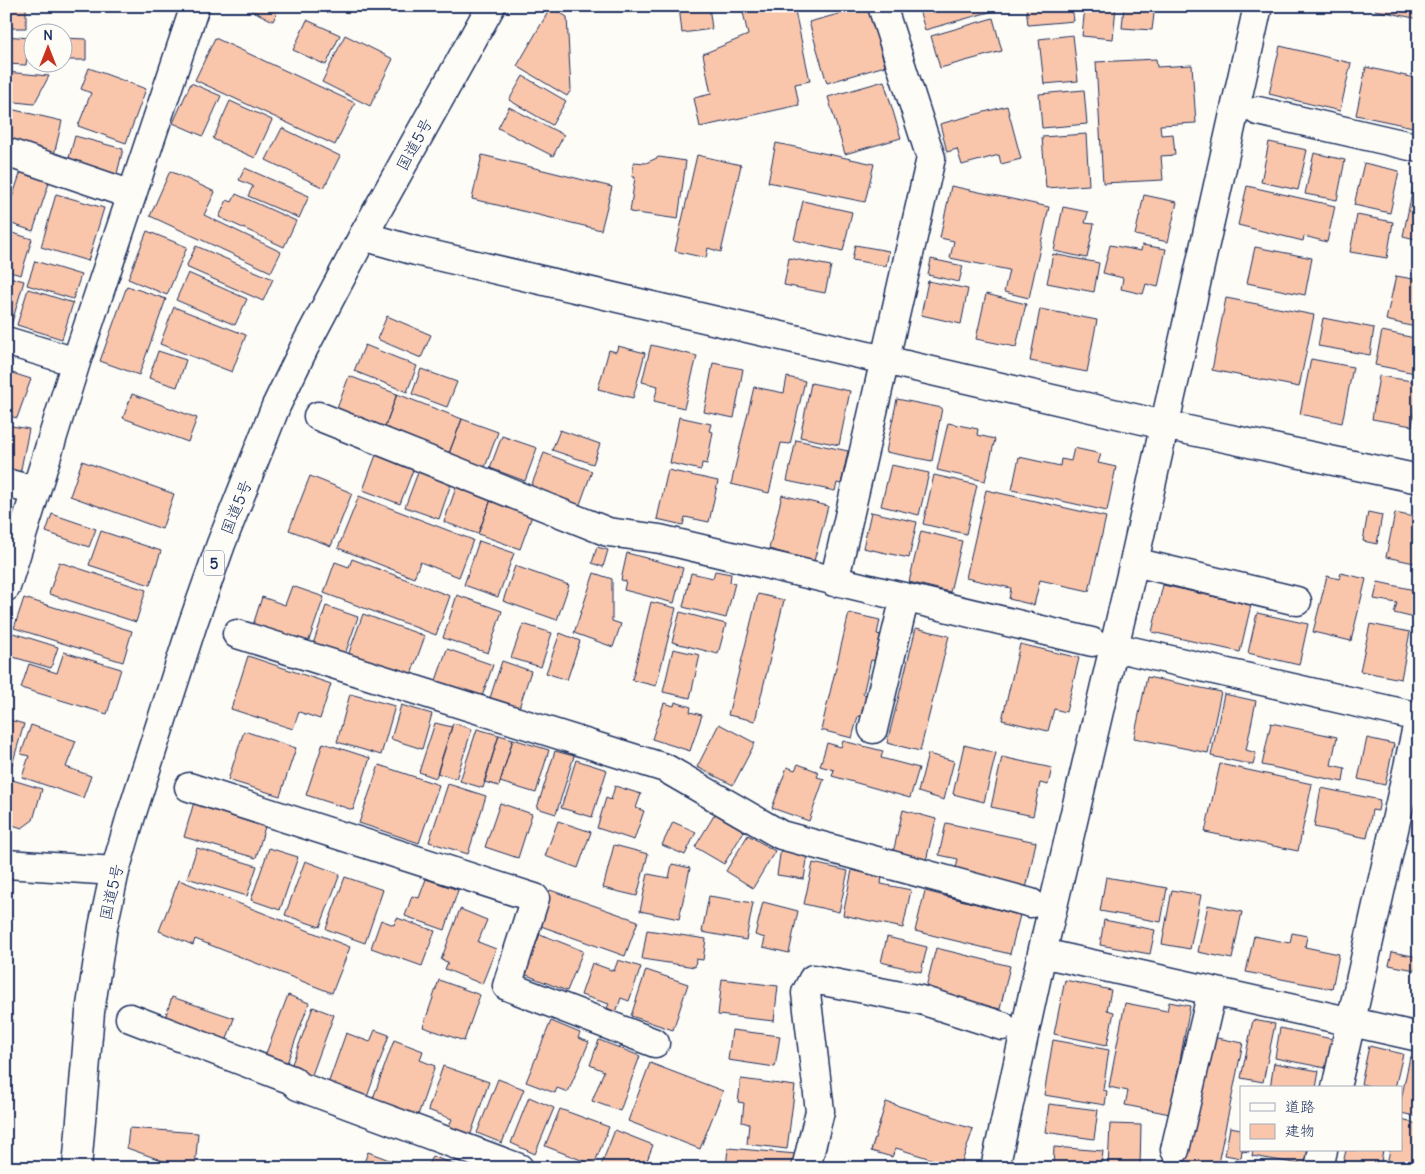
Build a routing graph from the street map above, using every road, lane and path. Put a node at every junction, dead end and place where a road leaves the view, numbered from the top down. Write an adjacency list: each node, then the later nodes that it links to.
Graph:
1 (195, 6): 8 (main road)
2 (491, 6): 9 (main road, 国道5号 / 5)
3 (882, 6): 11 (main road)
4 (1258, 6): 14 (main road)
5 (1258, 111): 6 (main road)
6 (1419, 148)
7 (6, 152): 8 (main road)
8 (132, 195): 12 (main road)
9 (363, 236): 11 (main road); 29 (main road, 国道5号 / 5)
10 (6, 341): 12 (main road)
11 (883, 361): 14 (main road); 19 (main road)
12 (76, 362): 17 (main road)
13 (318, 416): 19 (main road)
14 (1164, 425): 15 (main road); 18 (main road)
15 (1419, 479)
16 (6, 483): 17 (main road)
17 (36, 492): 20 (main road)
18 (1134, 562): 22 (main road); 24 (main road)
19 (834, 582): 21 (main road)
20 (6, 587)
21 (905, 597): 24 (main road); 26 (main road)
22 (1297, 601)
23 (237, 634): 30 (main road)
24 (1103, 644): 25 (main road); 31 (main road)
25 (1419, 718): 34 (main road)
26 (873, 729)
27 (189, 787): 37 (main road)
28 (6, 864): 29 (main road)
29 (115, 871): 41 (main road, 国道5号 / 5)
30 (1031, 903)
31 (1042, 953): 32 (main road); 44 (main road)
32 (1212, 991): 34 (main road); 39 (main road)
33 (130, 1018): 42 (main road)
34 (1350, 1021): 36 (main road); 38 (main road)
35 (1002, 1026): 43 (main road)
36 (1419, 1036)
37 (655, 1043)
38 (1336, 1086)
39 (1174, 1150)
40 (1323, 1152): 45 (main road)
41 (77, 1168)
42 (519, 1168)
43 (806, 1168)
44 (995, 1168)
45 (1319, 1168)

